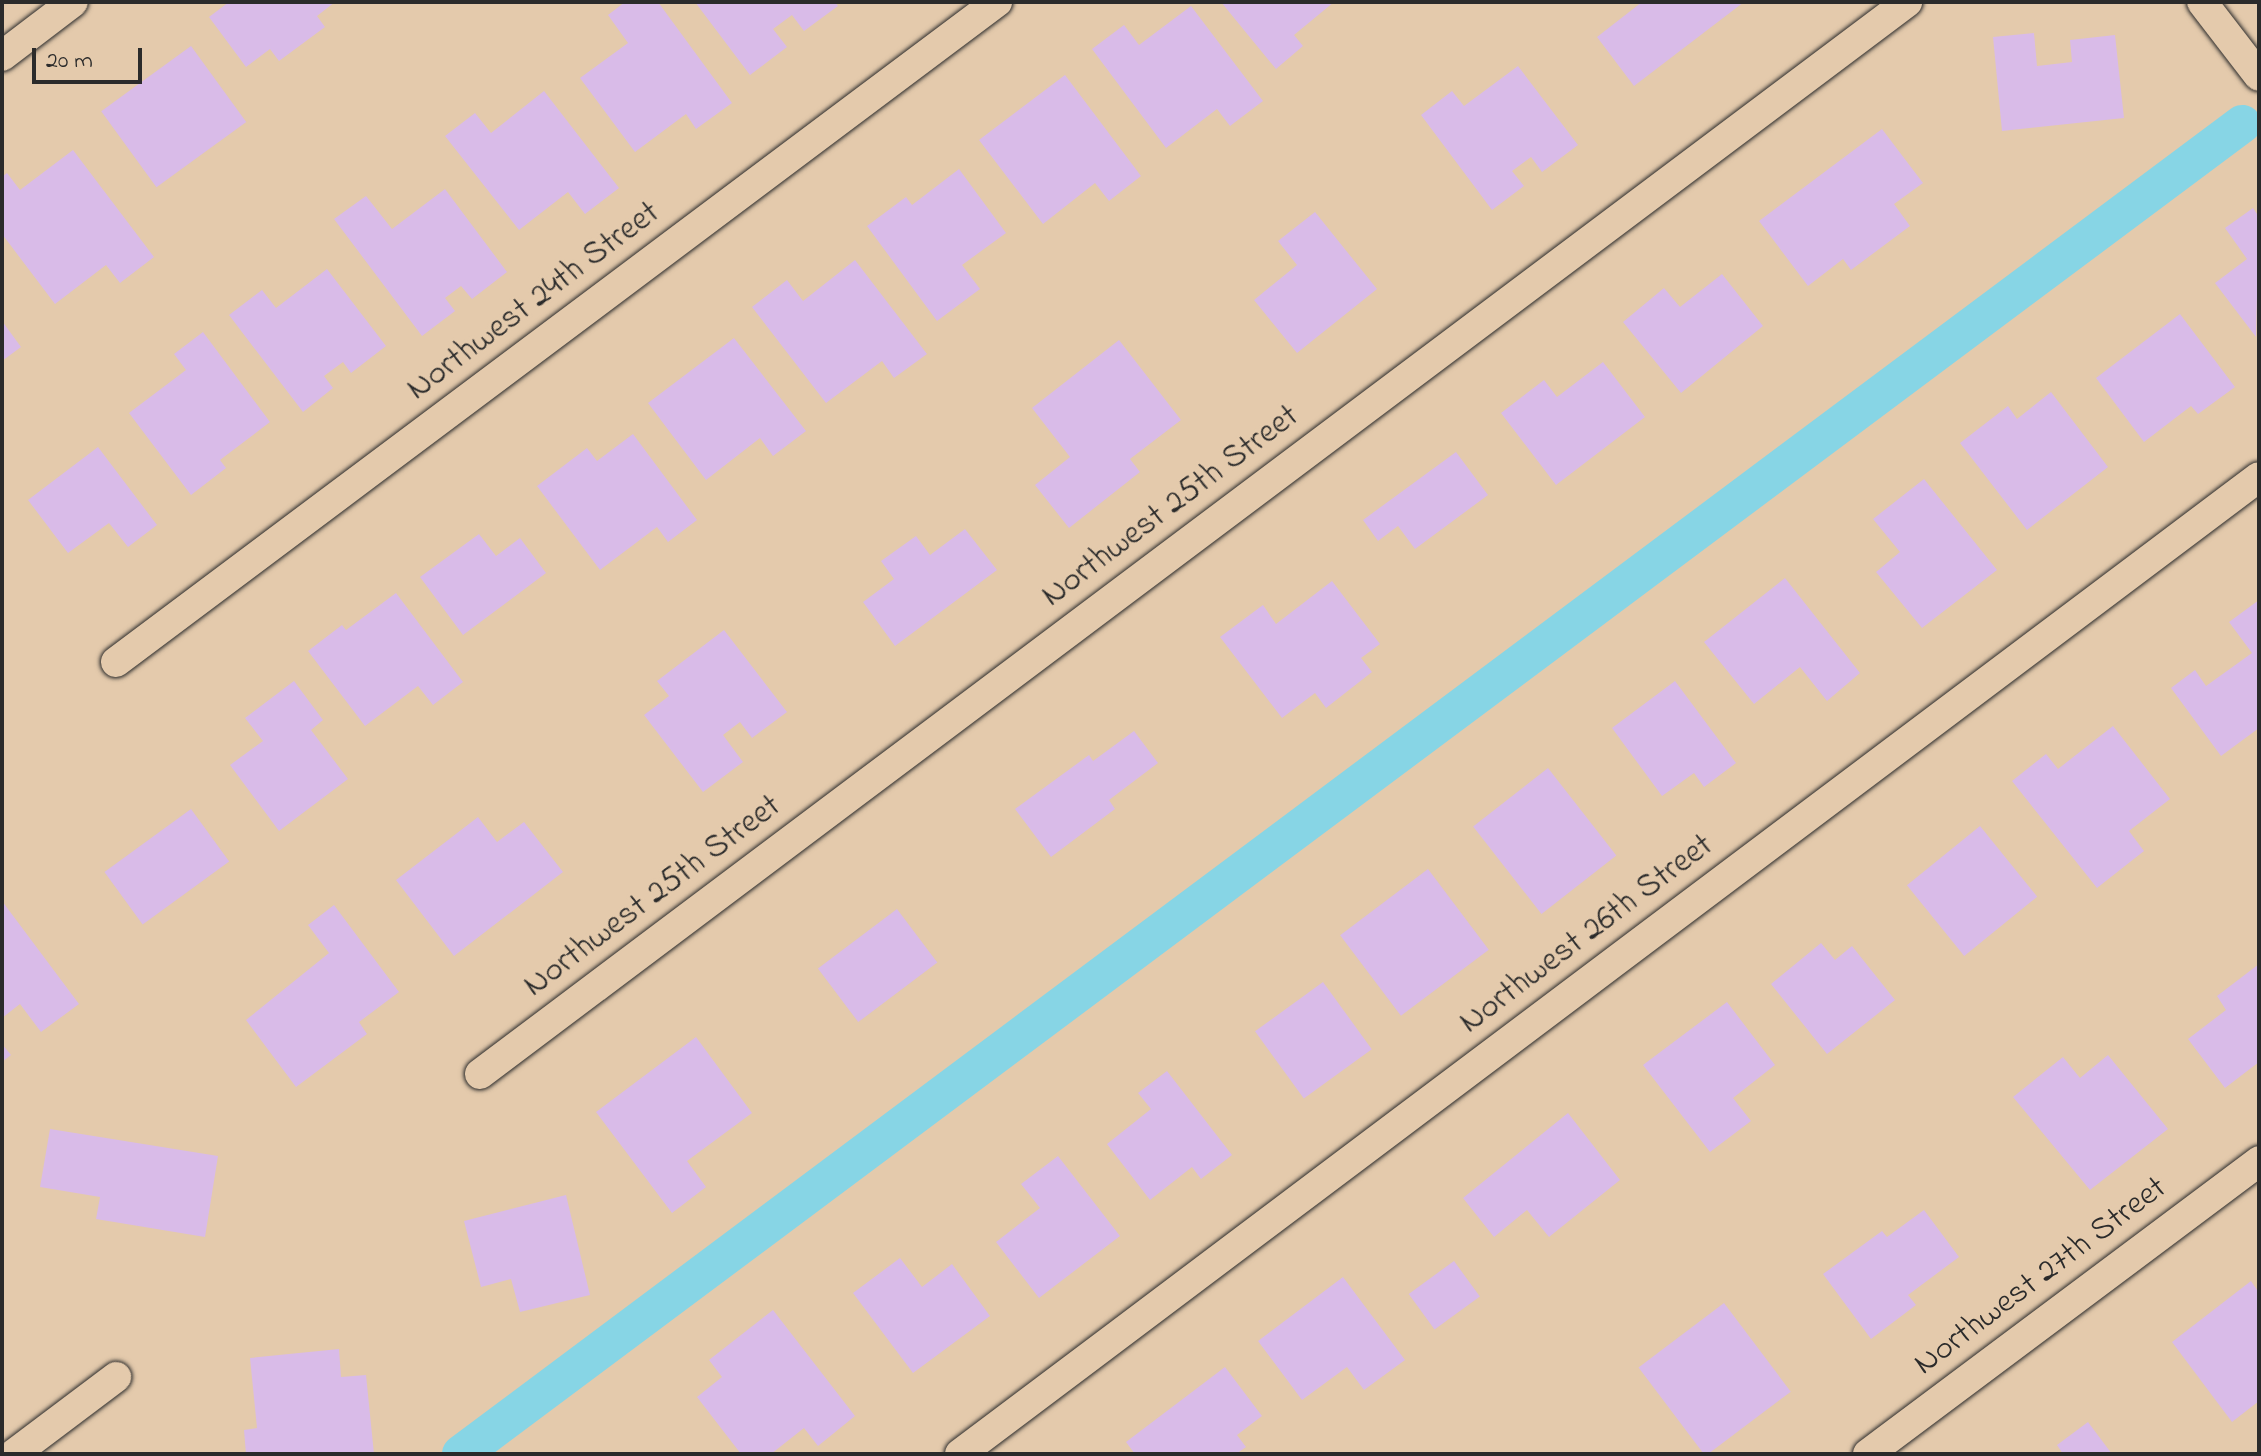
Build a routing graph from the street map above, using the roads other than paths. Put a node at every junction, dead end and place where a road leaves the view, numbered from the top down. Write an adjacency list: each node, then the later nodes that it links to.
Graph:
1 (73, 2): 5 (street)
2 (997, 2): 8 (street, Northwest 24th Street)
3 (1907, 2): 9 (street, Northwest 25th Street)
4 (2202, 2): 6 (street)
5 (2, 56)
6 (2259, 76)
7 (2259, 477): 13 (street, Northwest 26th Street)
8 (116, 662)
9 (480, 1074)
10 (2259, 1161): 14 (street, Northwest 27th Street)
11 (116, 1377): 12 (street)
12 (14, 1454)
13 (960, 1454)
14 (1868, 1454)

